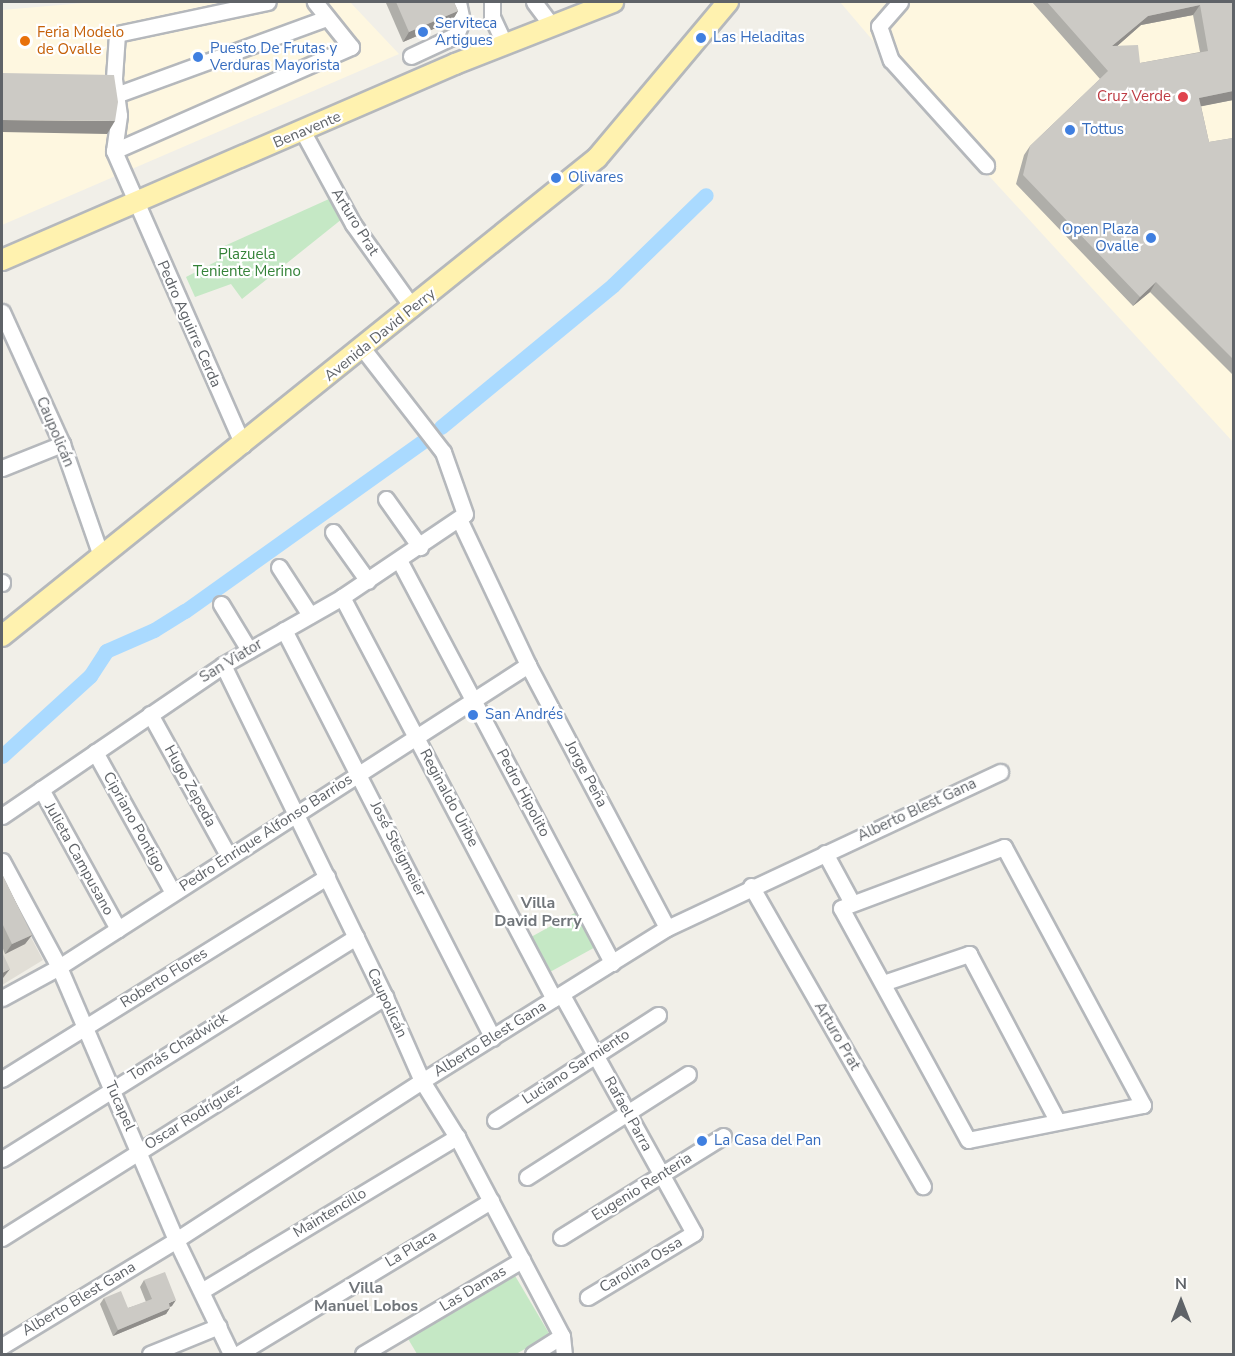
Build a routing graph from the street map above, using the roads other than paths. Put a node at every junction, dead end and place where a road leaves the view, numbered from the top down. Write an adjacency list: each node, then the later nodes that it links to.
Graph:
1 (268, 2): 15 (street)
2 (315, 2): 9 (street)
3 (458, 2): 11 (street)
4 (492, 2): 12 (street)
5 (534, 2): 10 (street)
6 (613, 2): 10 (main road, Benavente)
7 (728, 2): 21 (main road, Avenida David Perry)
8 (900, 2): 18 (street)
9 (326, 18): 15 (street); 17 (street)
10 (552, 26): 12 (main road, Benavente)
11 (446, 42): 13 (street); 14 (street)
12 (505, 45): 14 (main road, Benavente)
13 (411, 56)
14 (455, 64): 16 (main road, Benavente)
15 (116, 95): 17 (street)
16 (303, 132): 19 (main road, Benavente); 21 (street, Arturo Prat)
17 (114, 151): 19 (street, Pedro Aguirre Cerda)
18 (986, 165)
19 (135, 202): 20 (main road, Benavente); 25 (street, Pedro Aguirre Cerda)
20 (2, 260)
21 (413, 308): 23 (main road, Avenida David Perry)
22 (2, 312): 24 (street, Caupolicán)
23 (363, 349): 25 (main road, Avenida David Perry); 28 (street, Jorge Peña)
24 (62, 444): 26 (street); 31 (street, Caupolicán)
25 (243, 445): 31 (main road, Avenida David Perry)
26 (2, 468)
27 (386, 499): 30 (street)
28 (463, 518): 30 (street, San Viator); 42 (street, Jorge Peña)
29 (333, 532): 34 (street)
30 (420, 547): 32 (street, San Viator)
31 (101, 556): 39 (main road, Avenida David Perry)
32 (399, 560): 34 (street, San Viator); 43 (street, Pedro Hipolito)
33 (279, 567): 37 (street)
34 (368, 580): 35 (street, San Viator)
35 (342, 597): 37 (street, San Viator); 45 (street, Reginaldo Uribe)
36 (221, 604): 40 (street)
37 (310, 615): 38 (street, San Viator)
38 (284, 630): 40 (street, San Viator); 47 (street, José Steigmeier)
39 (2, 636)
40 (249, 650): 41 (street, San Viator)
41 (223, 665): 44 (street, San Viator); 50 (street, Caupolicán)
42 (528, 665): 43 (street, Pedro Enrique Alfonso Barrios); 59 (street, Jorge Peña)
43 (474, 699): 45 (street, Pedro Enrique Alfonso Barrios); 62 (street, Pedro Hipolito)
44 (150, 714): 46 (street, San Viator); 53 (street, Hugo Zepeda)
45 (417, 736): 47 (street, Pedro Enrique Alfonso Barrios); 66 (street, Reginaldo Uribe)
46 (95, 752): 49 (street, San Viator); 57 (street, Cipriano Pontigo)
47 (360, 772): 50 (street, Pedro Enrique Alfonso Barrios); 70 (street, José Steigmeier)
48 (1000, 772): 52 (street, Alberto Blest Gana)
49 (40, 789): 51 (street, San Viator); 60 (street, Julieta Campusano)
50 (296, 814): 53 (street, Pedro Enrique Alfonso Barrios); 55 (street, Caupolicán)
51 (2, 816)
52 (825, 853): 56 (street, Alberto Blest Gana); 58 (street)
53 (229, 857): 57 (street, Pedro Enrique Alfonso Barrios)
54 (2, 861): 63 (street, Tucapel)
55 (327, 877): 61 (street, Caupolicán); 69 (street, Roberto Flores)
56 (751, 886): 59 (street, Alberto Blest Gana); 85 (street, Arturo Prat)
57 (173, 893): 60 (street, Pedro Enrique Alfonso Barrios)
58 (852, 903): 64 (street); 78 (street)
59 (667, 928): 62 (street, Alberto Blest Gana)
60 (118, 929): 63 (street, Pedro Enrique Alfonso Barrios)
61 (356, 937): 65 (street, Caupolicán); 75 (street, Tomás Chadwick)
62 (612, 963): 66 (street, Alberto Blest Gana)
63 (59, 967): 67 (street, Pedro Enrique Alfonso Barrios); 69 (street, Tucapel)
64 (883, 984): 78 (street); 78 (street)
65 (385, 997): 74 (street, Caupolicán); 81 (street, Oscar Rodríguez)
66 (558, 997): 70 (street, Alberto Blest Gana); 71 (street, Rafael Parra)
67 (2, 998)
68 (658, 1015): 71 (street, Luciano Sarmiento)
69 (85, 1027): 73 (street, Roberto Flores); 75 (street, Tucapel)
70 (493, 1038): 74 (street, Alberto Blest Gana)
71 (596, 1055): 76 (street, Rafael Parra); 77 (street, Luciano Sarmiento)
72 (688, 1074): 76 (street)
73 (2, 1079)
74 (422, 1081): 80 (street, Caupolicán); 90 (street, Alberto Blest Gana)
75 (112, 1088): 81 (street, Tucapel); 82 (street, Tomás Chadwick)
76 (627, 1113): 83 (street, Rafael Parra); 84 (street)
77 (495, 1120)
78 (1057, 1120)
79 (723, 1136): 83 (street, Eugenio Renteria)
80 (458, 1137): 86 (street, Caupolicán); 92 (street, Maintencillo)
81 (141, 1151): 89 (street, Oscar Rodríguez); 90 (street, Tucapel)
82 (2, 1159)
83 (662, 1176): 87 (street, Rafael Parra); 88 (street, Eugenio Renteria)
84 (527, 1177)
85 (922, 1186)
86 (491, 1200): 91 (street, Caupolicán); 99 (street, La Placa)
87 (694, 1233): 93 (street, Carolina Ossa)
88 (561, 1236)
89 (2, 1238)
90 (176, 1240): 92 (street, Tucapel); 96 (street, Alberto Blest Gana)
91 (522, 1260): 95 (street, Caupolicán); 100 (street, Las Damas)
92 (203, 1290): 94 (street, Tucapel)
93 (588, 1297)
94 (219, 1326): 97 (street); 98 (street, Tucapel)
95 (562, 1336): 101 (street); 102 (street)
96 (2, 1346)
97 (150, 1354)
98 (231, 1354)
99 (238, 1354)
100 (363, 1354)
101 (533, 1354)
102 (564, 1354)

